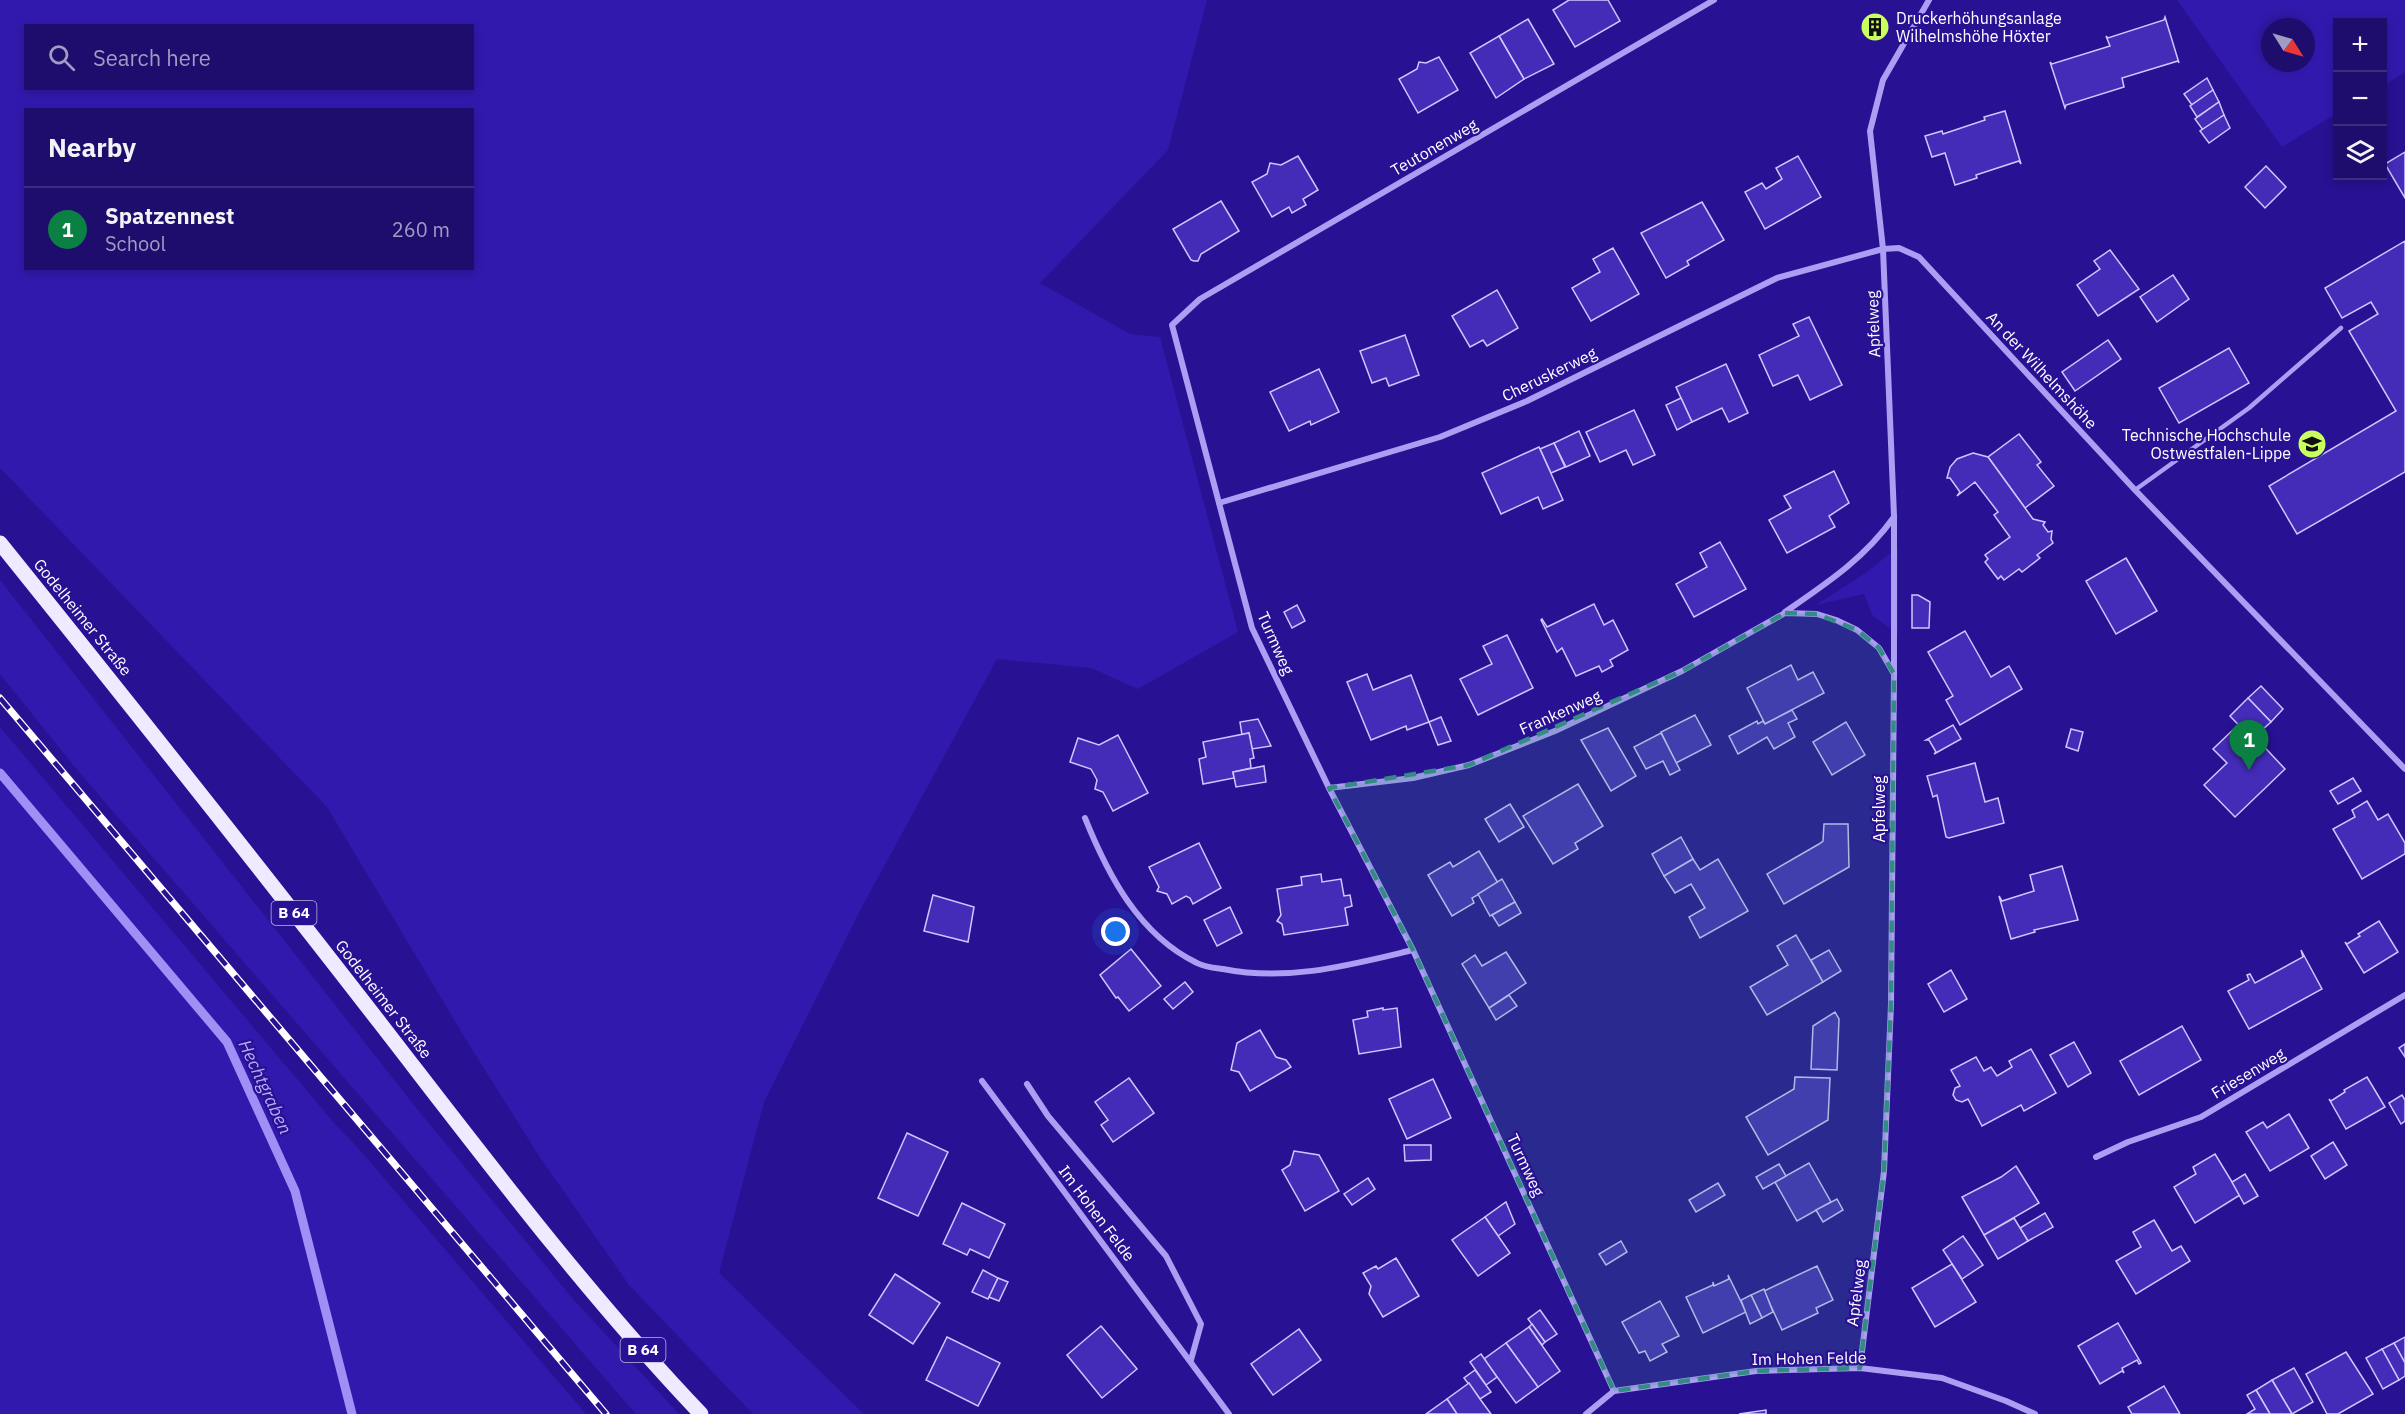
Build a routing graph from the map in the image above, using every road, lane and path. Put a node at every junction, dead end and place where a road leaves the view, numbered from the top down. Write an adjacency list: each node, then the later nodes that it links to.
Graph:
1 (1714, 0): 4 (street, Teutonenweg)
2 (1929, 0): 3 (street)
3 (1883, 249): 6 (street, An der Wilhelmshöhe); 7 (street, Cheruskerweg); 8 (street, Apfelweg)
4 (1172, 325): 7 (street, Turmweg)
5 (2341, 328): 6 (lane)
6 (2135, 490): 12 (street, An der Wilhelmshöhe)
7 (1219, 503): 13 (street, Turmweg)
8 (1894, 516): 10 (street, Frankenweg); 11 (street, Apfelweg)
9 (0, 543): 23 (main road, Godelheimer Straße / B 64)
10 (1785, 613): 11 (street); 13 (street, Frankenweg)
11 (1894, 674): 21 (street, Apfelweg)
12 (2405, 769)
13 (1329, 788): 15 (street, Turmweg)
14 (1085, 818): 15 (street)
15 (1413, 950): 22 (street, Turmweg)
16 (2405, 995): 19 (street, Friesenweg)
17 (982, 1082): 20 (street, Im Hohen Felde)
18 (1027, 1084): 20 (street, Im Hohen Felde)
19 (2096, 1157)
20 (1191, 1360): 24 (street, Im Hohen Felde)
21 (1860, 1368): 22 (street, Im Hohen Felde); 26 (street, Im Hohen Felde)
22 (1614, 1392): 25 (street, Im Hohen Felde)
23 (701, 1414)
24 (1229, 1414)
25 (1586, 1414)
26 (2035, 1414)

